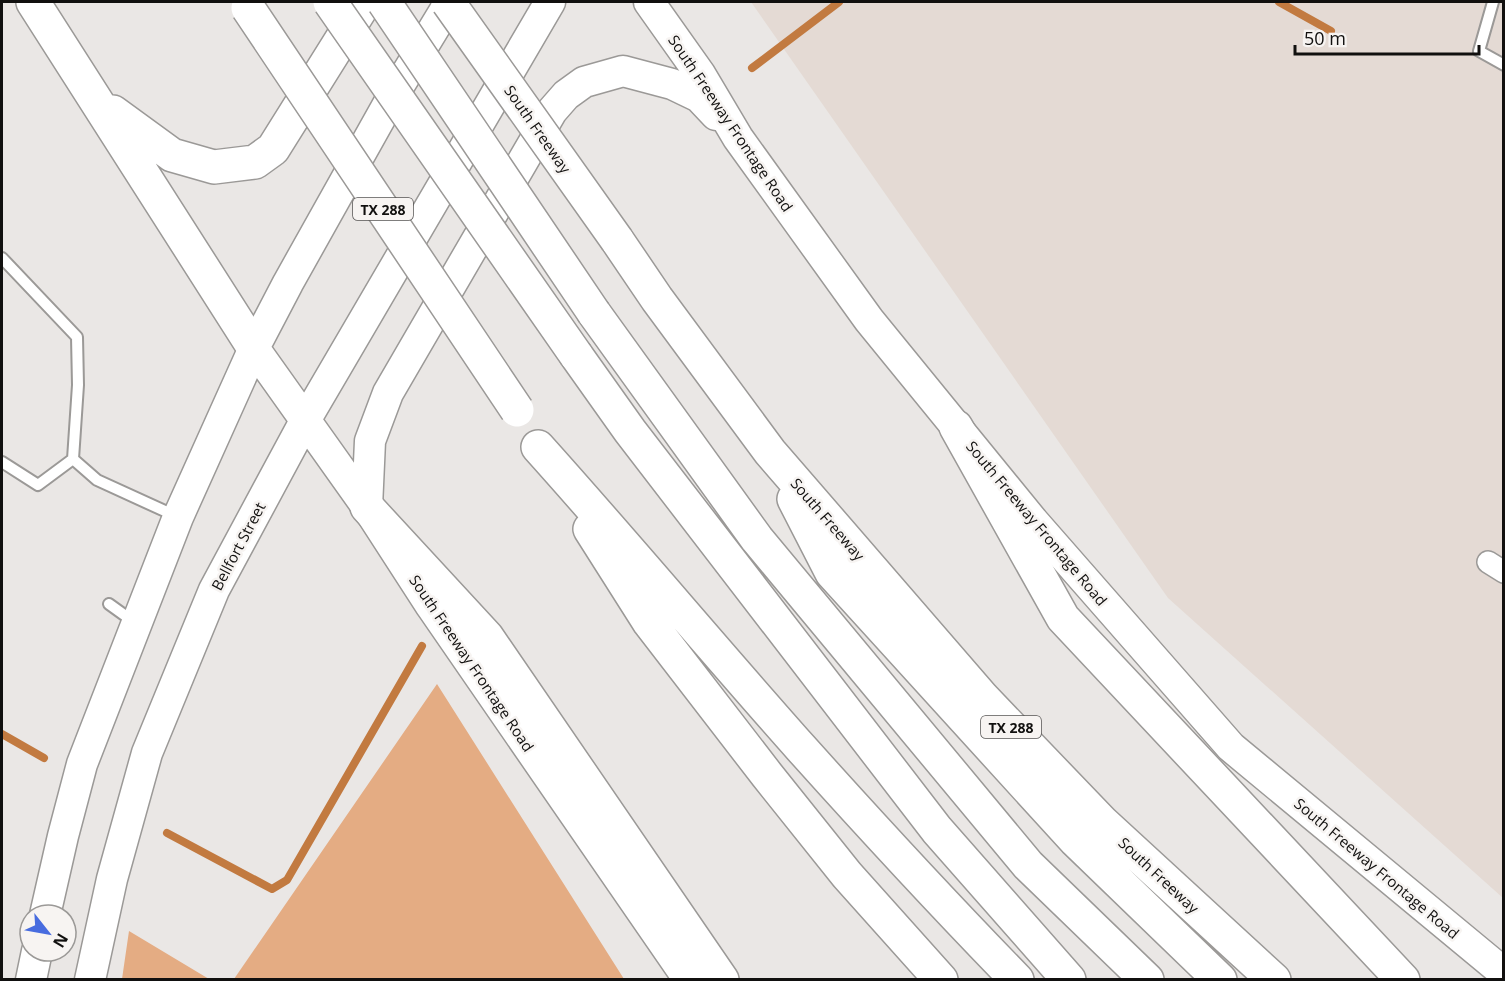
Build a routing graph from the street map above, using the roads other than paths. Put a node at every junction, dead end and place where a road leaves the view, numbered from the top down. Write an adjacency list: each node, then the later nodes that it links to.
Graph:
1 (33, 2): 11 (highway)
2 (330, 2): 34 (highway, bridge)
3 (365, 2): 11 (highway)
4 (384, 2): 35 (highway, bridge)
5 (449, 2): 14 (main road); 18 (highway, South Freeway / TX 288, bridge)
6 (550, 2): 15 (main road, Bellfort Street)
7 (649, 2): 12 (main road, South Freeway Frontage Road)
8 (1493, 2): 10 (lane)
9 (246, 5): 17 (highway, TX 288, bridge)
10 (1503, 65)
11 (97, 100): 14 (highway)
12 (738, 138): 16 (main road, South Freeway Frontage Road); 21 (main road)
13 (2, 258): 19 (lane)
14 (254, 348): 15 (main road, South Freeway Frontage Road); 22 (main road)
15 (306, 419): 21 (main road, South Freeway Frontage Road); 29 (main road, Bellfort Street)
16 (956, 427): 27 (main road, South Freeway Frontage Road); 38 (highway)
17 (538, 447): 32 (highway, TX 288); 33 (highway)
18 (770, 452): 36 (highway); 37 (highway, South Freeway / TX 288)
19 (73, 459): 20 (lane); 22 (lane)
20 (2, 462)
21 (367, 507): 30 (main road, South Freeway Frontage Road); 31 (highway)
22 (178, 517): 24 (main road)
23 (109, 604): 24 (lane)
24 (137, 624): 25 (main road)
25 (48, 903)
26 (35, 963): 28 (main road)
27 (1503, 973)
28 (31, 980)
29 (90, 980)
30 (689, 980)
31 (722, 980)
32 (941, 980)
33 (1017, 980)
34 (1069, 980)
35 (1147, 980)
36 (1220, 980)
37 (1274, 980)
38 (1403, 980)

